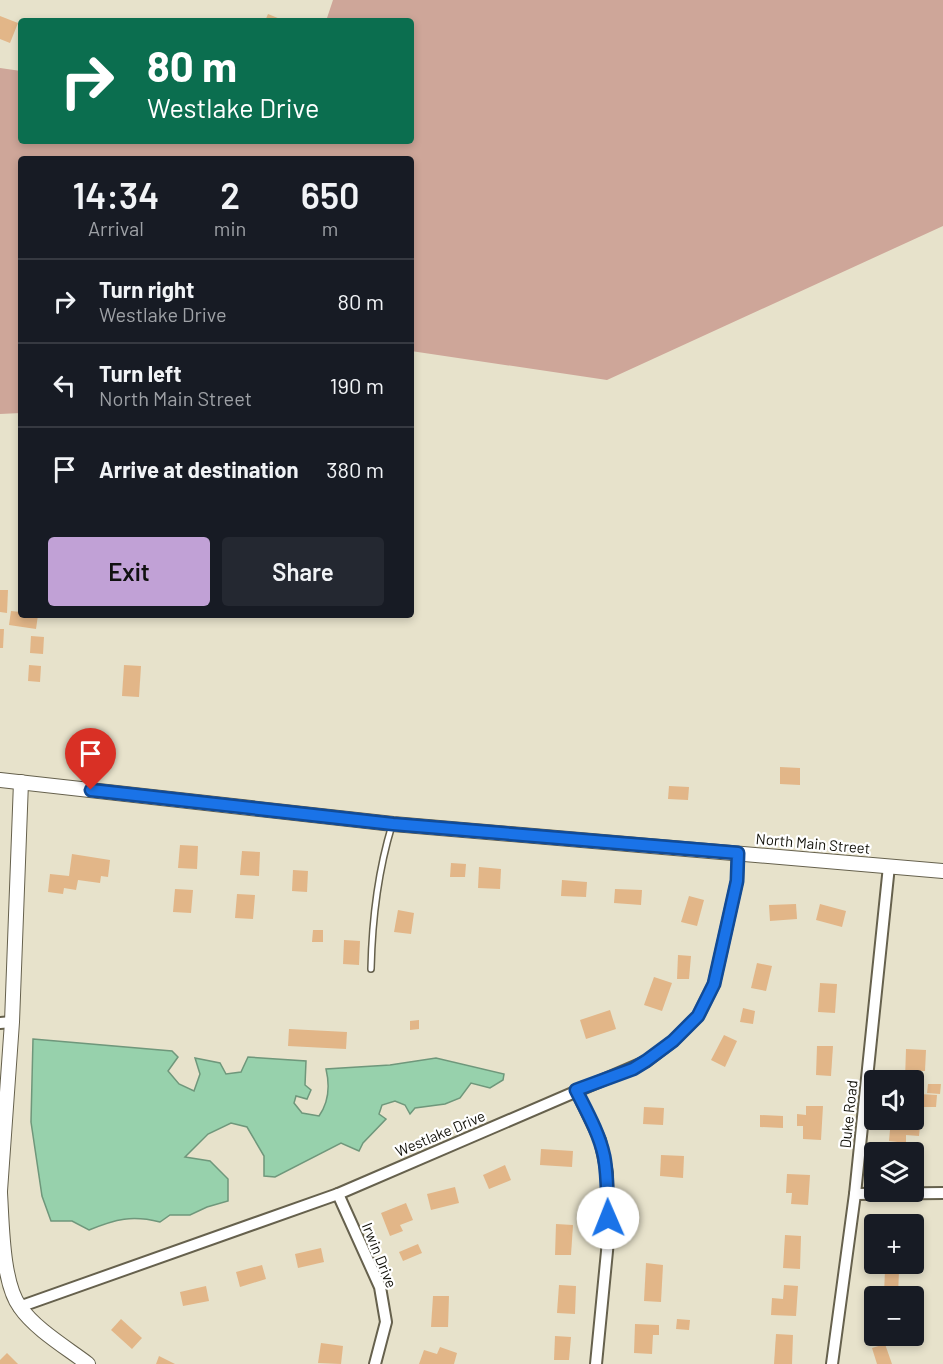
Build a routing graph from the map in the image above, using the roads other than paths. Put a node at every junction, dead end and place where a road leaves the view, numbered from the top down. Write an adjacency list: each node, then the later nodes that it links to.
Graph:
1 (0, 780): 2 (street, North Main Street)
2 (21, 782): 3 (street, North Main Street); 8 (street)
3 (393, 824): 4 (street, North Main Street); 7 (lane)
4 (738, 853): 5 (street, North Main Street); 9 (street, Westlake Drive)
5 (889, 866): 6 (street, North Main Street); 13 (street, Duke Road)
6 (943, 871)
7 (371, 969)
8 (6, 1023): 10 (street)
9 (576, 1090): 12 (street, Westlake Drive); 17 (street)
10 (0, 1192): 14 (street)
11 (943, 1193): 13 (street)
12 (338, 1194): 14 (street, Westlake Drive); 16 (street, Irwin Drive)
13 (855, 1194): 18 (street, Duke Road)
14 (19, 1307): 15 (street)
15 (88, 1364)
16 (375, 1364)
17 (596, 1364)
18 (832, 1364)

